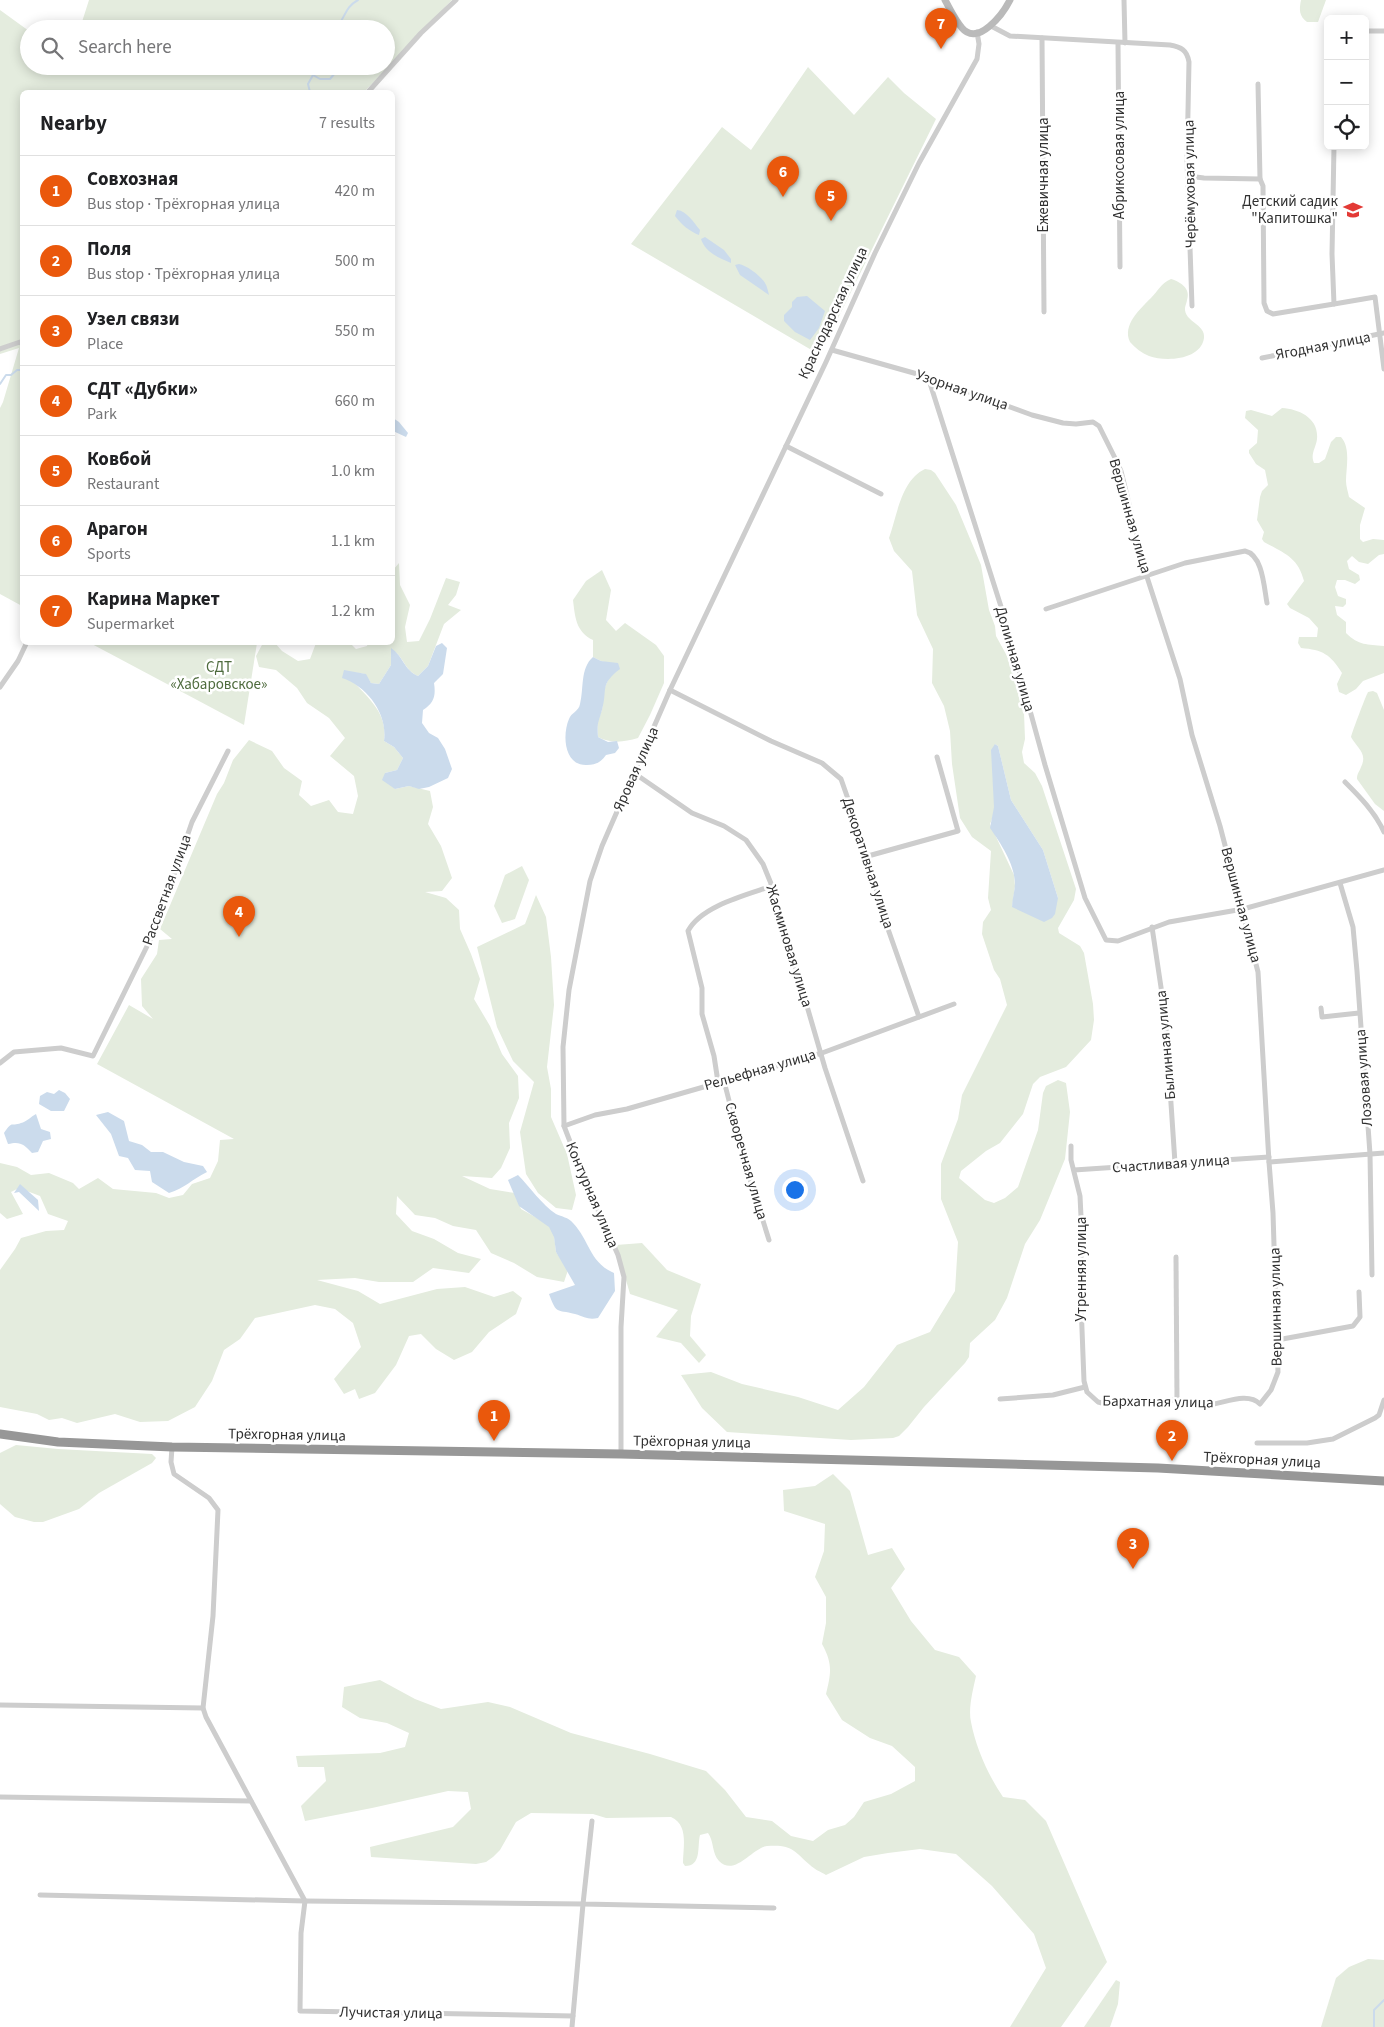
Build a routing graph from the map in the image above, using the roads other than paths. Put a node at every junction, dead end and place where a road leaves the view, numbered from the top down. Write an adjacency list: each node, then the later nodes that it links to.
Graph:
1 (456, 0): 12 (street)
2 (945, 0): 8 (street)
3 (1010, 0): 5 (street)
4 (1124, 0): 11 (street)
5 (991, 26): 8 (street); 9 (street)
6 (1369, 31): 7 (street)
7 (1384, 31)
8 (977, 32): 26 (street, Краснодарская улица)
9 (1042, 38): 10 (street); 22 (street, Ежевичная улица)
10 (1118, 43): 11 (street); 19 (street, Абрикосовая улица)
11 (1125, 43): 17 (street, Черёмуховая улица)
12 (395, 62)
13 (383, 75): 15 (street)
14 (1258, 84): 18 (street)
15 (370, 90)
16 (1334, 150): 20 (street)
17 (1188, 176): 18 (street); 21 (street, Черёмуховая улица)
18 (1260, 179): 20 (street)
19 (1120, 267)
20 (1334, 304): 23 (street)
21 (1192, 306)
22 (1044, 312)
23 (1381, 334): 27 (street, Ягодная улица); 28 (street)
24 (20, 343): 25 (street)
25 (0, 349)
26 (832, 350): 29 (street, Узорная улица); 31 (street, Краснодарская улица)
27 (1262, 358)
28 (1384, 369)
29 (928, 377): 30 (street, Узорная улица); 50 (street, Долинная улица)
30 (1093, 422): 33 (street, Вершинная улица)
31 (786, 446): 32 (street); 35 (street, Краснодарская улица)
32 (881, 494)
33 (1148, 577): 34 (street); 36 (street); 49 (street, Вершинная улица)
34 (1267, 603)
35 (710, 608): 39 (street, Яровая улица)
36 (1046, 609)
37 (26, 645): 38 (street)
38 (0, 687)
39 (670, 690): 42 (street, Яровая улица); 45 (street, Декоративная улица)
40 (228, 751): 57 (street, Рассветная улица)
41 (937, 757): 45 (street)
42 (634, 774): 48 (street, Жасминовая улица); 51 (street, Яровая улица)
43 (1345, 782): 44 (street)
44 (1384, 832)
45 (868, 856): 55 (street, Декоративная улица)
46 (1384, 870): 47 (street)
47 (1340, 883): 49 (street); 54 (street, Лозовая улица)
48 (772, 886): 56 (street, Жасминовая улица); 58 (street, Скворечная улица)
49 (1243, 909): 50 (street); 63 (street, Вершинная улица)
50 (1152, 927): 64 (street, Былинная улица)
51 (579, 936): 59 (street, Контурная улица)
52 (954, 1004): 55 (street, Рельефная улица)
53 (1321, 1008): 54 (street)
54 (1359, 1013): 62 (street, Лозовая улица)
55 (919, 1017): 56 (street, Рельефная улица)
56 (822, 1053): 58 (street, Рельефная улица); 66 (street, Жасминовая улица)
57 (0, 1063)
58 (721, 1082): 59 (street, Рельефная улица); 67 (street, Скворечная улица)
59 (564, 1126): 80 (street, Контурная улица)
60 (1071, 1146): 65 (street, Утренняя улица)
61 (1384, 1153): 62 (street, Счастливая улица)
62 (1370, 1154): 63 (street, Счастливая улица); 69 (street, Лозовая улица)
63 (1269, 1159): 64 (street, Счастливая улица); 71 (street, Вершинная улица)
64 (1175, 1163): 65 (street, Счастливая улица)
65 (1074, 1170): 72 (street, Утренняя улица)
66 (864, 1181)
67 (770, 1240)
68 (1176, 1257): 74 (street)
69 (1372, 1275)
70 (1359, 1292): 71 (street)
71 (1277, 1340): 76 (street, Вершинная улица)
72 (1086, 1390): 73 (street); 74 (street, Бархатная улица)
73 (1000, 1399)
74 (1177, 1400): 76 (street, Бархатная улица)
75 (1384, 1400): 78 (street)
76 (1260, 1404)
77 (0, 1434): 79 (highway, Трёхгорная улица)
78 (1256, 1443)
79 (172, 1447): 80 (highway, Трёхгорная улица); 83 (street)
80 (621, 1454): 81 (highway, Трёхгорная улица)
81 (1384, 1480)
82 (0, 1705): 83 (street)
83 (203, 1708): 85 (street)
84 (0, 1797): 85 (street)
85 (251, 1801): 88 (street)
86 (592, 1821): 89 (street)
87 (40, 1895): 88 (street)
88 (306, 1901): 89 (street); 91 (street, Лучистая улица)
89 (583, 1904): 90 (street); 91 (street)
90 (774, 1908)
91 (572, 2016): 92 (street)
92 (572, 2027)

